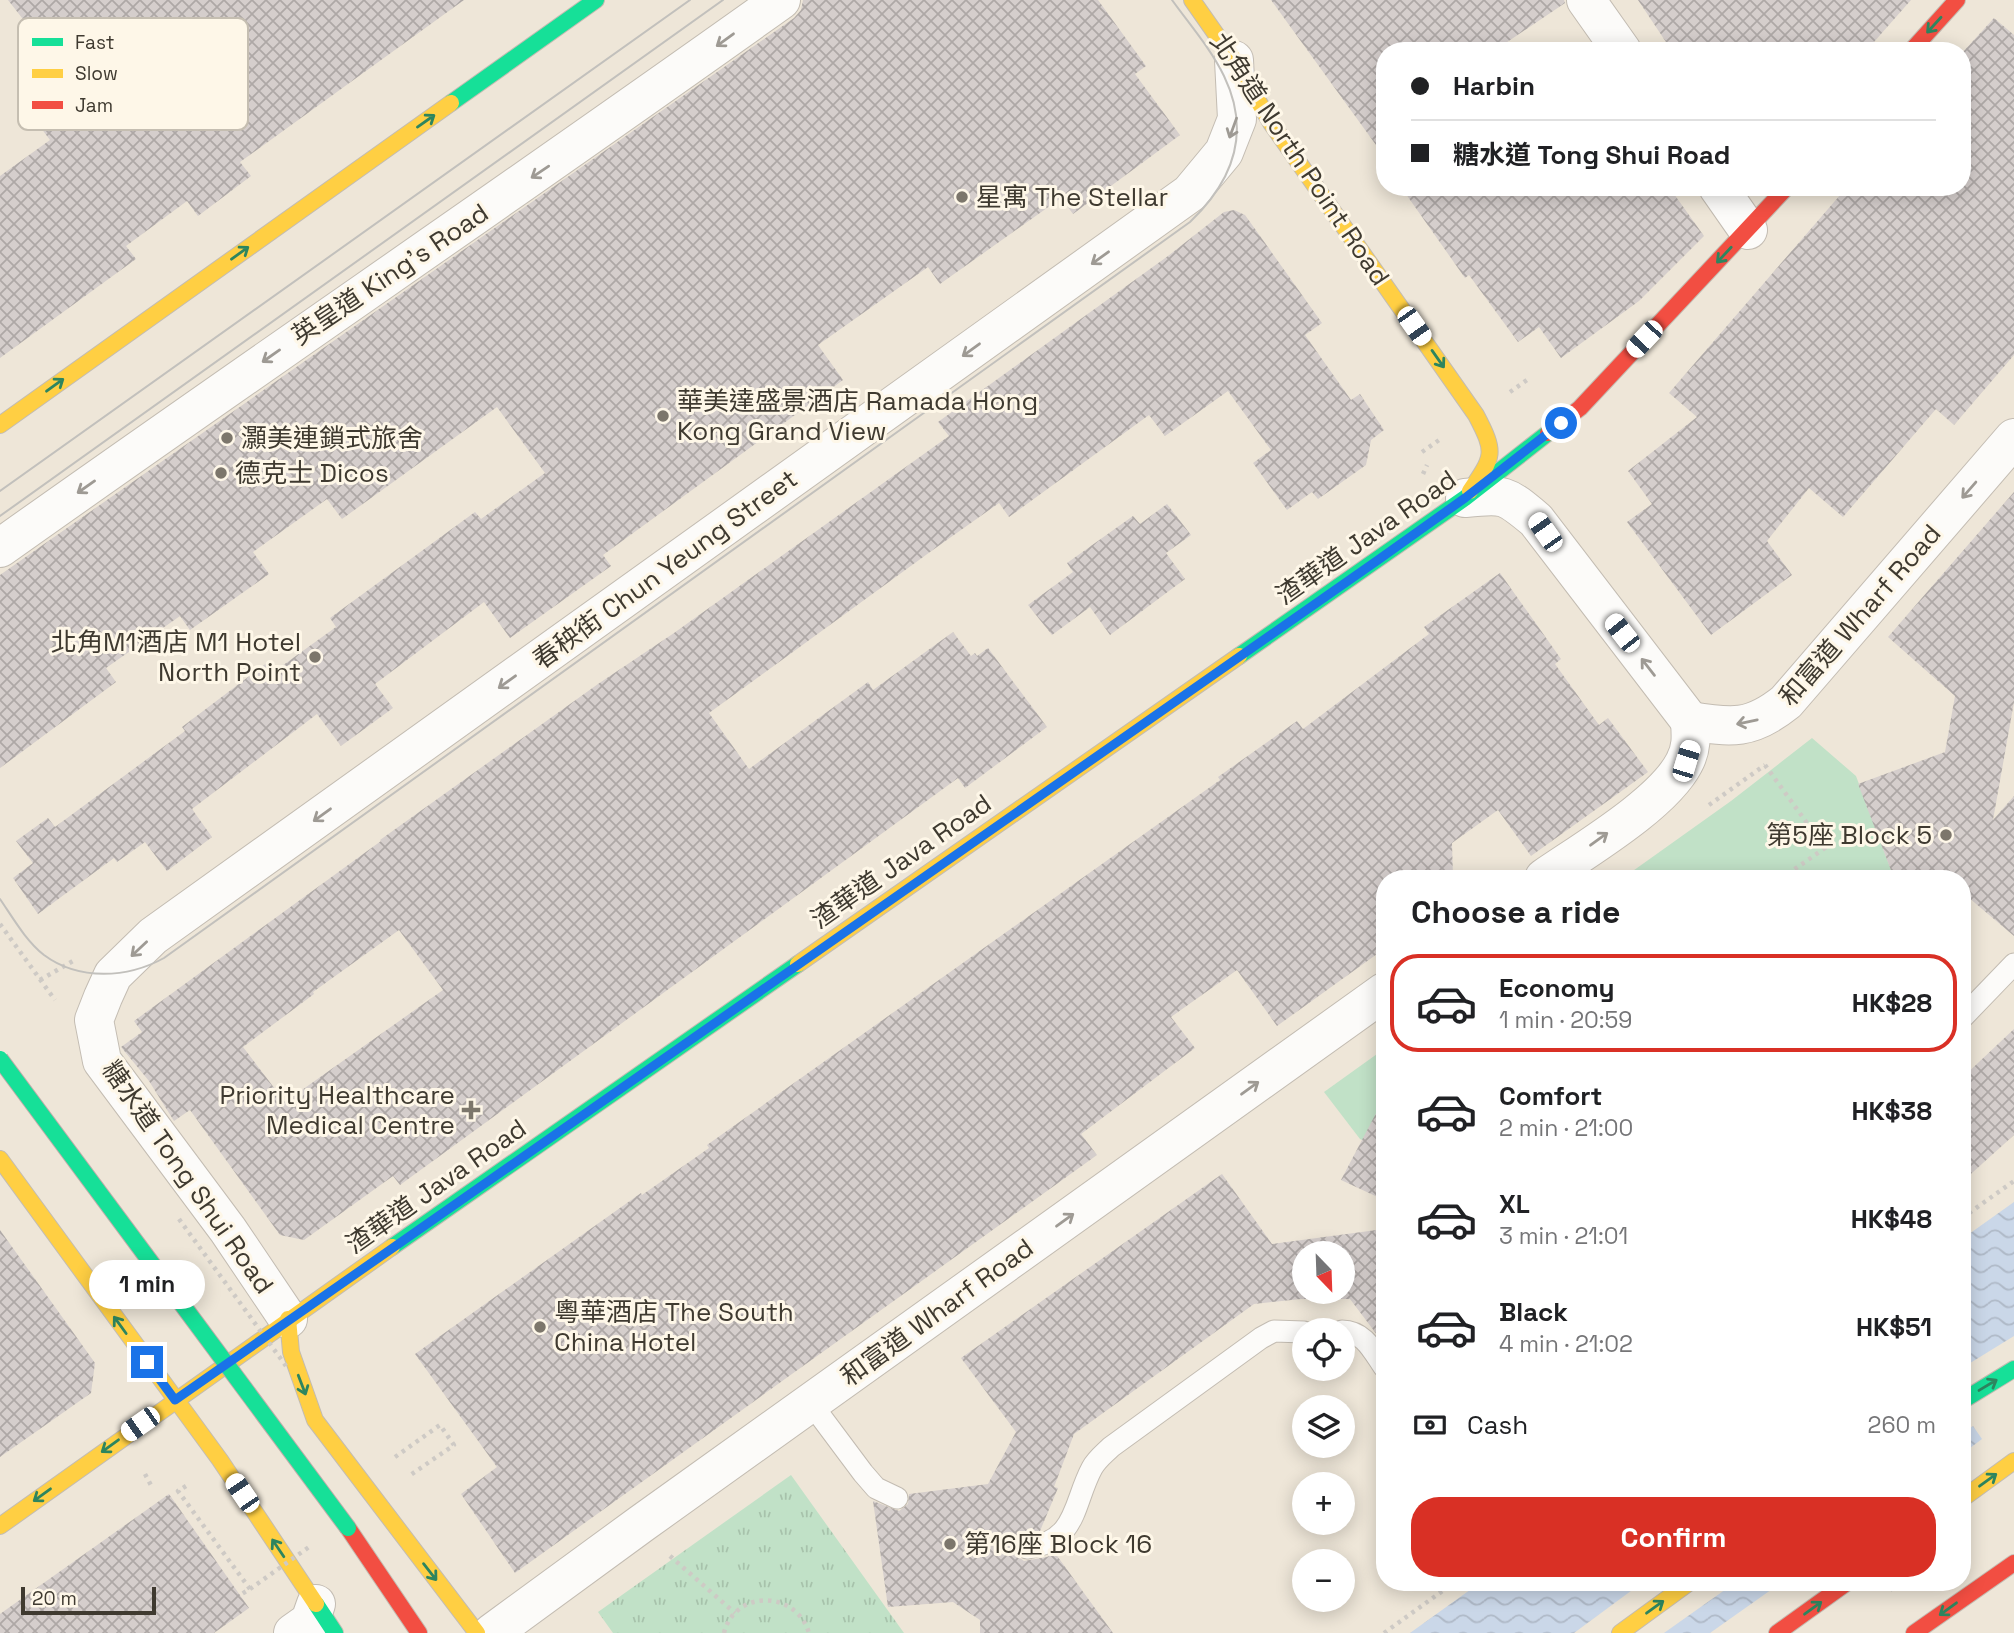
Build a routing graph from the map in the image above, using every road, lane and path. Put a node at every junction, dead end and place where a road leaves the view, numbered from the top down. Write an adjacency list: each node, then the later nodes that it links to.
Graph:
1 (596, 0): 12 (main road, one-way to 1)
2 (781, 0): 15 (street, 英皇道 King's Road, one-way to 15)
3 (1192, 0): 8 (main road, 北角道 North Point Road)
4 (1586, 0): 6 (street)
5 (1957, 0): 7 (main road, one-way to 7)
6 (1616, 42)
7 (1919, 42)
8 (1234, 60): 14 (main road, 北角道 North Point Road, one-way to 14); 21 (street, 春秧街 Chun Yeung Street, one-way to 21)
9 (1724, 196): 11 (street)
10 (1779, 196): 11 (main road, 渣華道 Java Road)
11 (1748, 230): 14 (main road, 渣華道 Java Road, one-way to 14)
12 (0, 425)
13 (2014, 438): 16 (street, 和富道 Wharf Road, one-way to 16)
14 (1465, 498): 16 (street, one-way to 14); 30 (main road, 渣華道 Java Road)
15 (0, 548)
16 (1690, 721): 18 (street, one-way to 16)
17 (1765, 765): 19 (path)
18 (1555, 870)
19 (1793, 870)
20 (2014, 964): 23 (lane)
21 (103, 997): 30 (street, 糖水道 Tong Shui Road)
22 (1376, 998): 37 (street, 和富道 Wharf Road, one-way to 22)
23 (1971, 1009)
24 (0, 1059): 54 (main road, bridge)
25 (0, 1159): 36 (main road, one-way to 25)
26 (2014, 1181): 27 (path)
27 (1971, 1212)
28 (179, 1219): 29 (path, bridge)
29 (236, 1297)
30 (289, 1319): 36 (main road, 渣華道 Java Road); 55 (main road, 糖水道 Tong Shui Road, one-way to 55)
31 (1292, 1332): 45 (lane)
32 (1355, 1333): 33 (lane)
33 (1376, 1355)
34 (2014, 1369): 35 (main road, one-way to 34)
35 (1971, 1395)
36 (175, 1400): 44 (main road, 渣華道 Java Road, one-way to 44); 53 (main road, one-way to 36)
37 (810, 1402): 42 (lane); 56 (street, 和富道 Wharf Road)
38 (394, 1457): 40 (path)
39 (2014, 1461): 41 (main road, one-way to 39)
40 (405, 1479)
41 (1971, 1492)
42 (897, 1498)
43 (185, 1500): 51 (path)
44 (0, 1525)
45 (1027, 1548)
46 (667, 1553): 52 (path)
47 (2014, 1563): 62 (main road, one-way to 62)
48 (1442, 1591): 59 (path)
49 (1678, 1591): 60 (main road, one-way to 49)
50 (1836, 1591): 61 (main road, one-way to 50)
51 (240, 1595)
52 (735, 1613): 57 (path); 58 (path)
53 (315, 1623)
54 (419, 1633)
55 (477, 1633)
56 (492, 1633)
57 (724, 1633)
58 (809, 1633)
59 (1384, 1633)
60 (1620, 1633)
61 (1777, 1633)
62 (1914, 1633)

